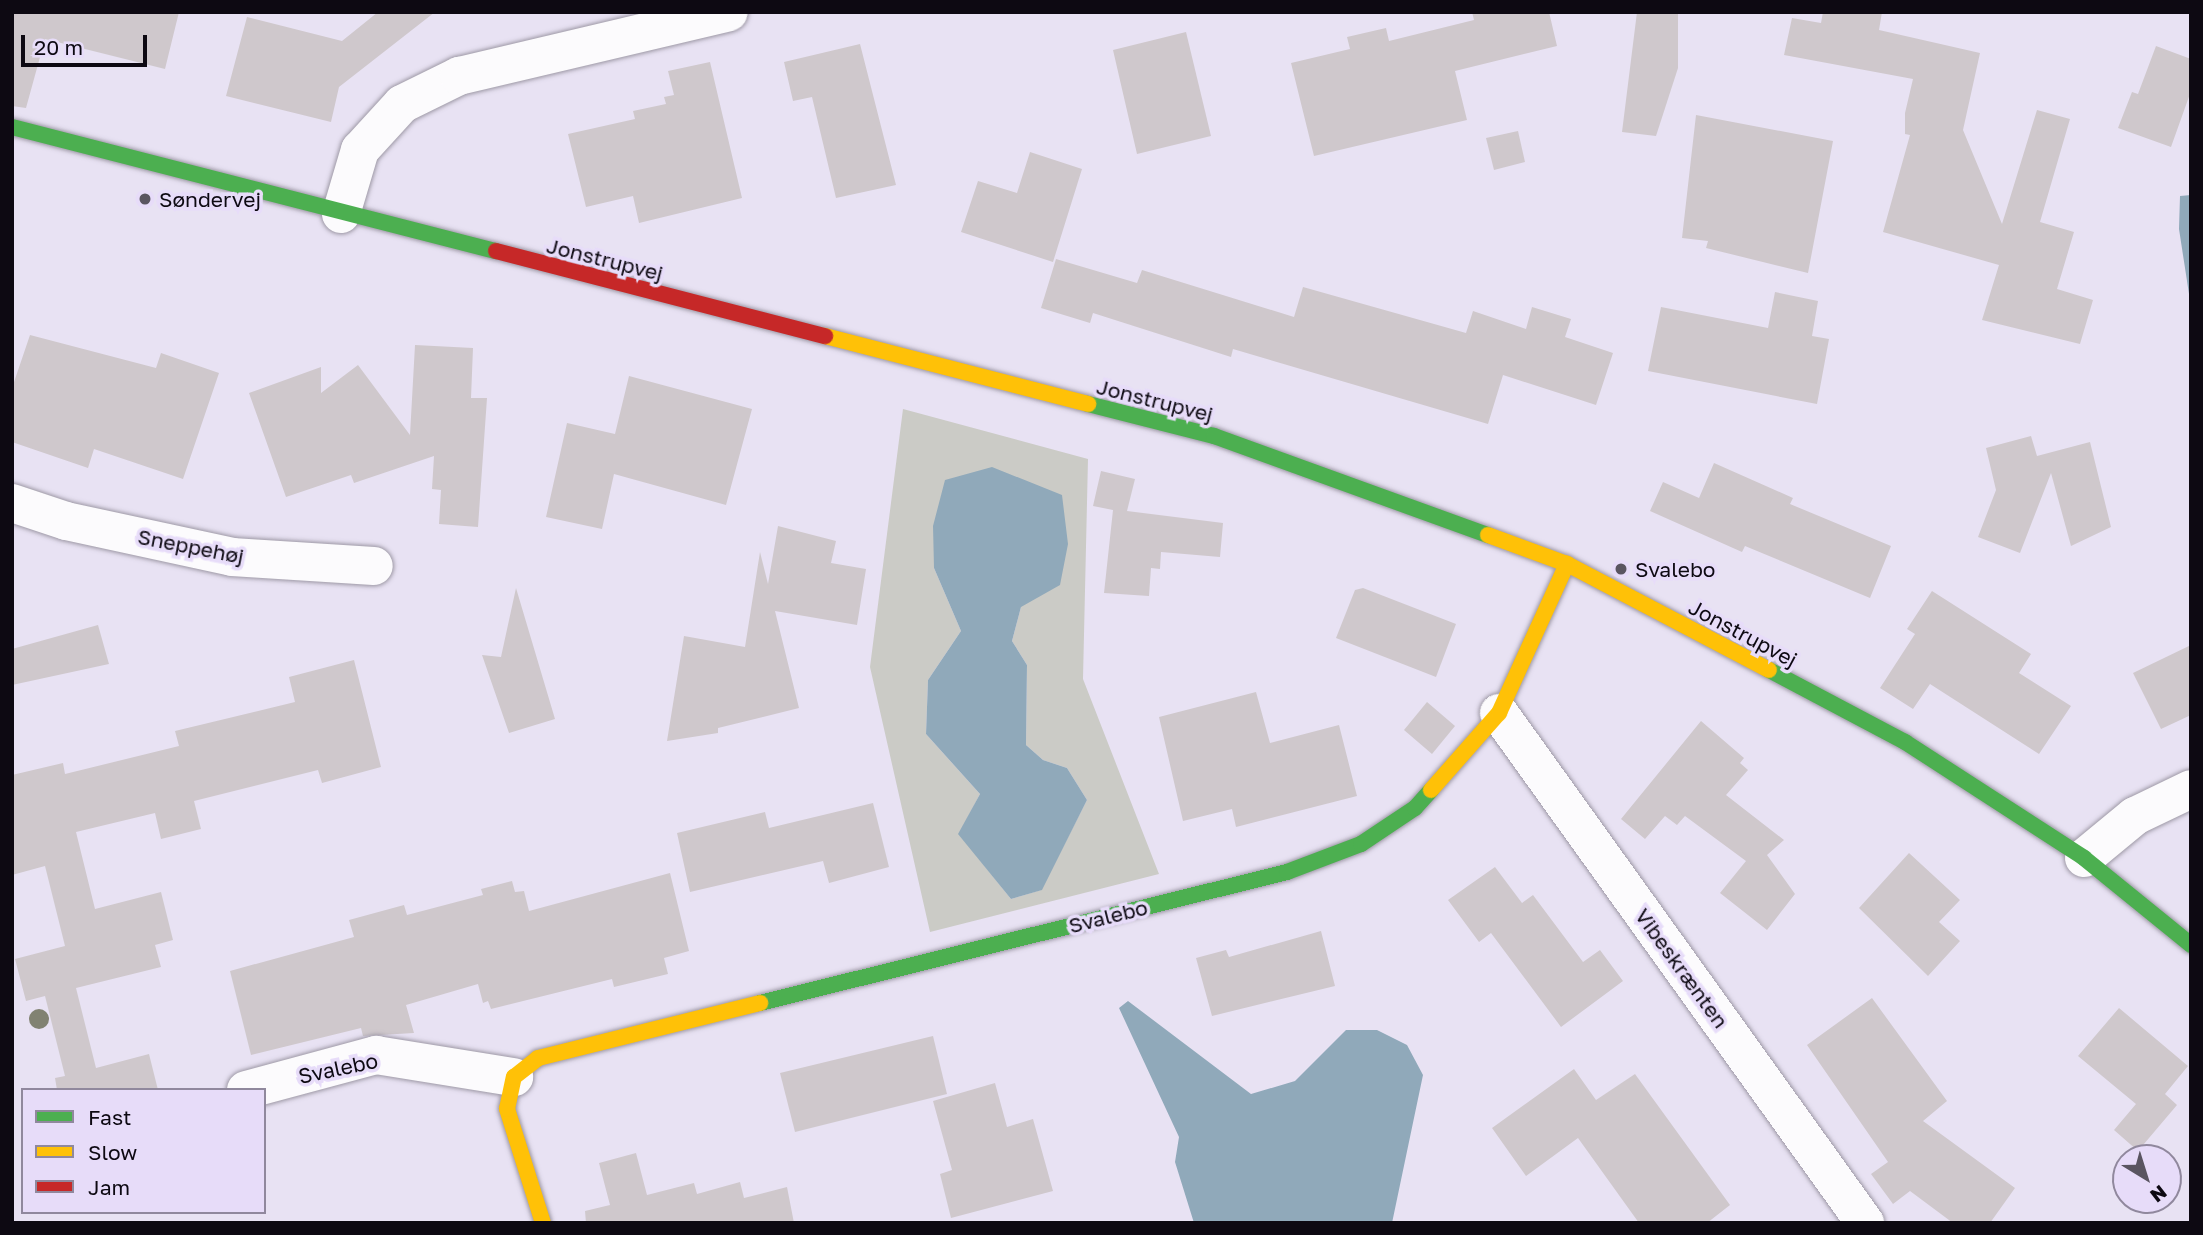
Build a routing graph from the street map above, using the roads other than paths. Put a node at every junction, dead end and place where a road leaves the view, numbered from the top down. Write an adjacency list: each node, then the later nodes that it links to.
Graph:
1 (729, 12): 3 (street)
2 (12, 127): 3 (street, Jonstrupvej)
3 (341, 214): 5 (street, Jonstrupvej)
4 (12, 503): 6 (street, Sneppehøj)
5 (1567, 564): 7 (street, Svalebo); 9 (street, Jonstrupvej)
6 (374, 566)
7 (1499, 713): 11 (street, Svalebo); 14 (street, Vibeskrænten)
8 (2191, 789): 9 (street)
9 (2084, 858): 10 (street, Jonstrupvej)
10 (2191, 945)
11 (514, 1077): 12 (street, Svalebo); 13 (street)
12 (253, 1088)
13 (543, 1223)
14 (1866, 1223)

